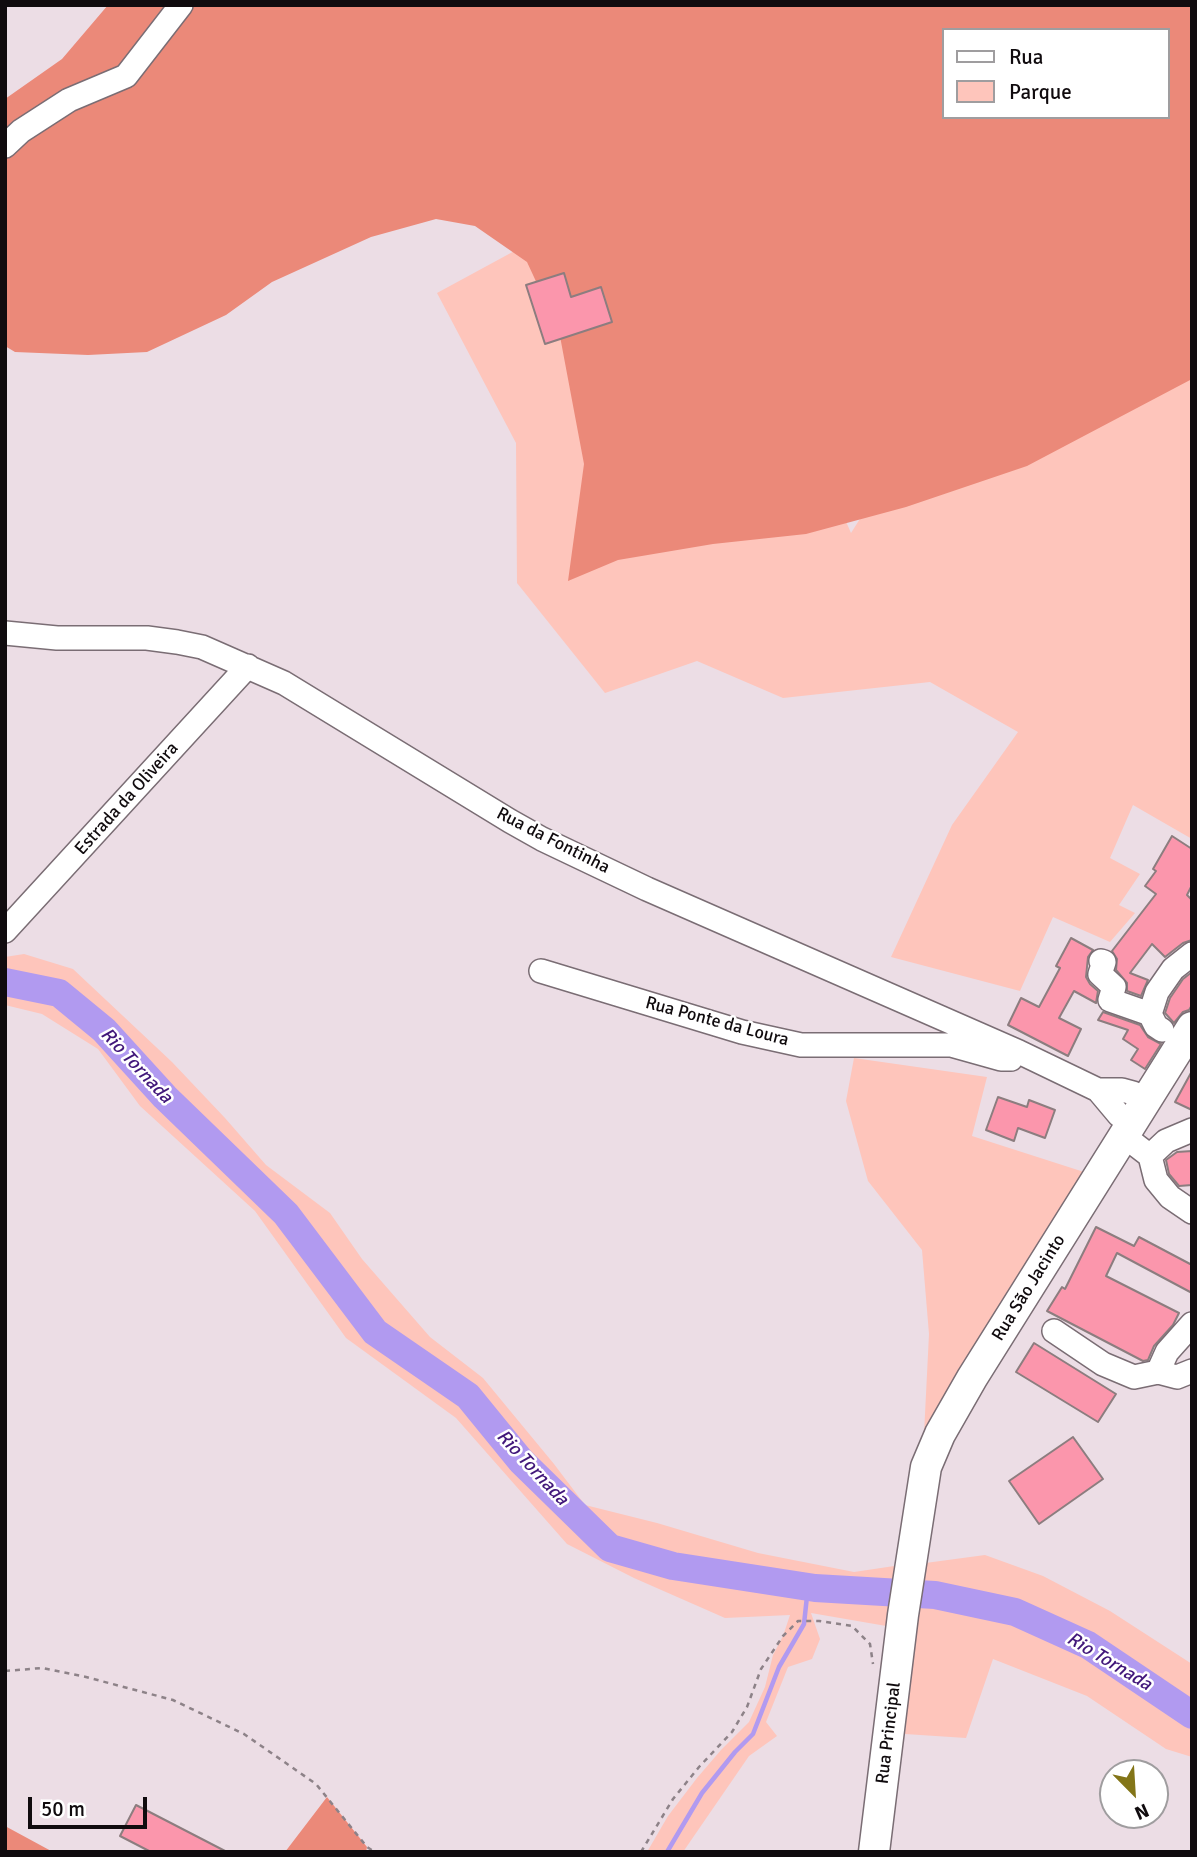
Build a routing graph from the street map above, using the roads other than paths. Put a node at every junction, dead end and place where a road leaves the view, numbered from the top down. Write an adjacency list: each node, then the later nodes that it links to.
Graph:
1 (181, 5): 2 (street)
2 (5, 146)
3 (5, 633): 4 (street, Rua da Fontinha)
4 (247, 666): 5 (street, Estrada da Oliveira); 11 (street, Rua da Fontinha)
5 (5, 931)
6 (1192, 954): 10 (street)
7 (1101, 961): 10 (street)
8 (541, 971): 11 (street, Rua Ponte da Loura)
9 (1192, 1027): 10 (main road, Rua São Jacinto)
10 (1170, 1041): 12 (main road, Rua São Jacinto)
11 (1019, 1052): 12 (street, Rua da Fontinha)
12 (1134, 1120): 14 (street); 20 (main road, Rua São Jacinto)
13 (1192, 1130): 14 (street)
14 (1150, 1156): 15 (street)
15 (1192, 1212)
16 (1192, 1324): 19 (street)
17 (1054, 1331): 19 (street)
18 (1192, 1370): 19 (street)
19 (1157, 1372)
20 (903, 1615): 21 (main road, Rua Principal)
21 (874, 1852)

